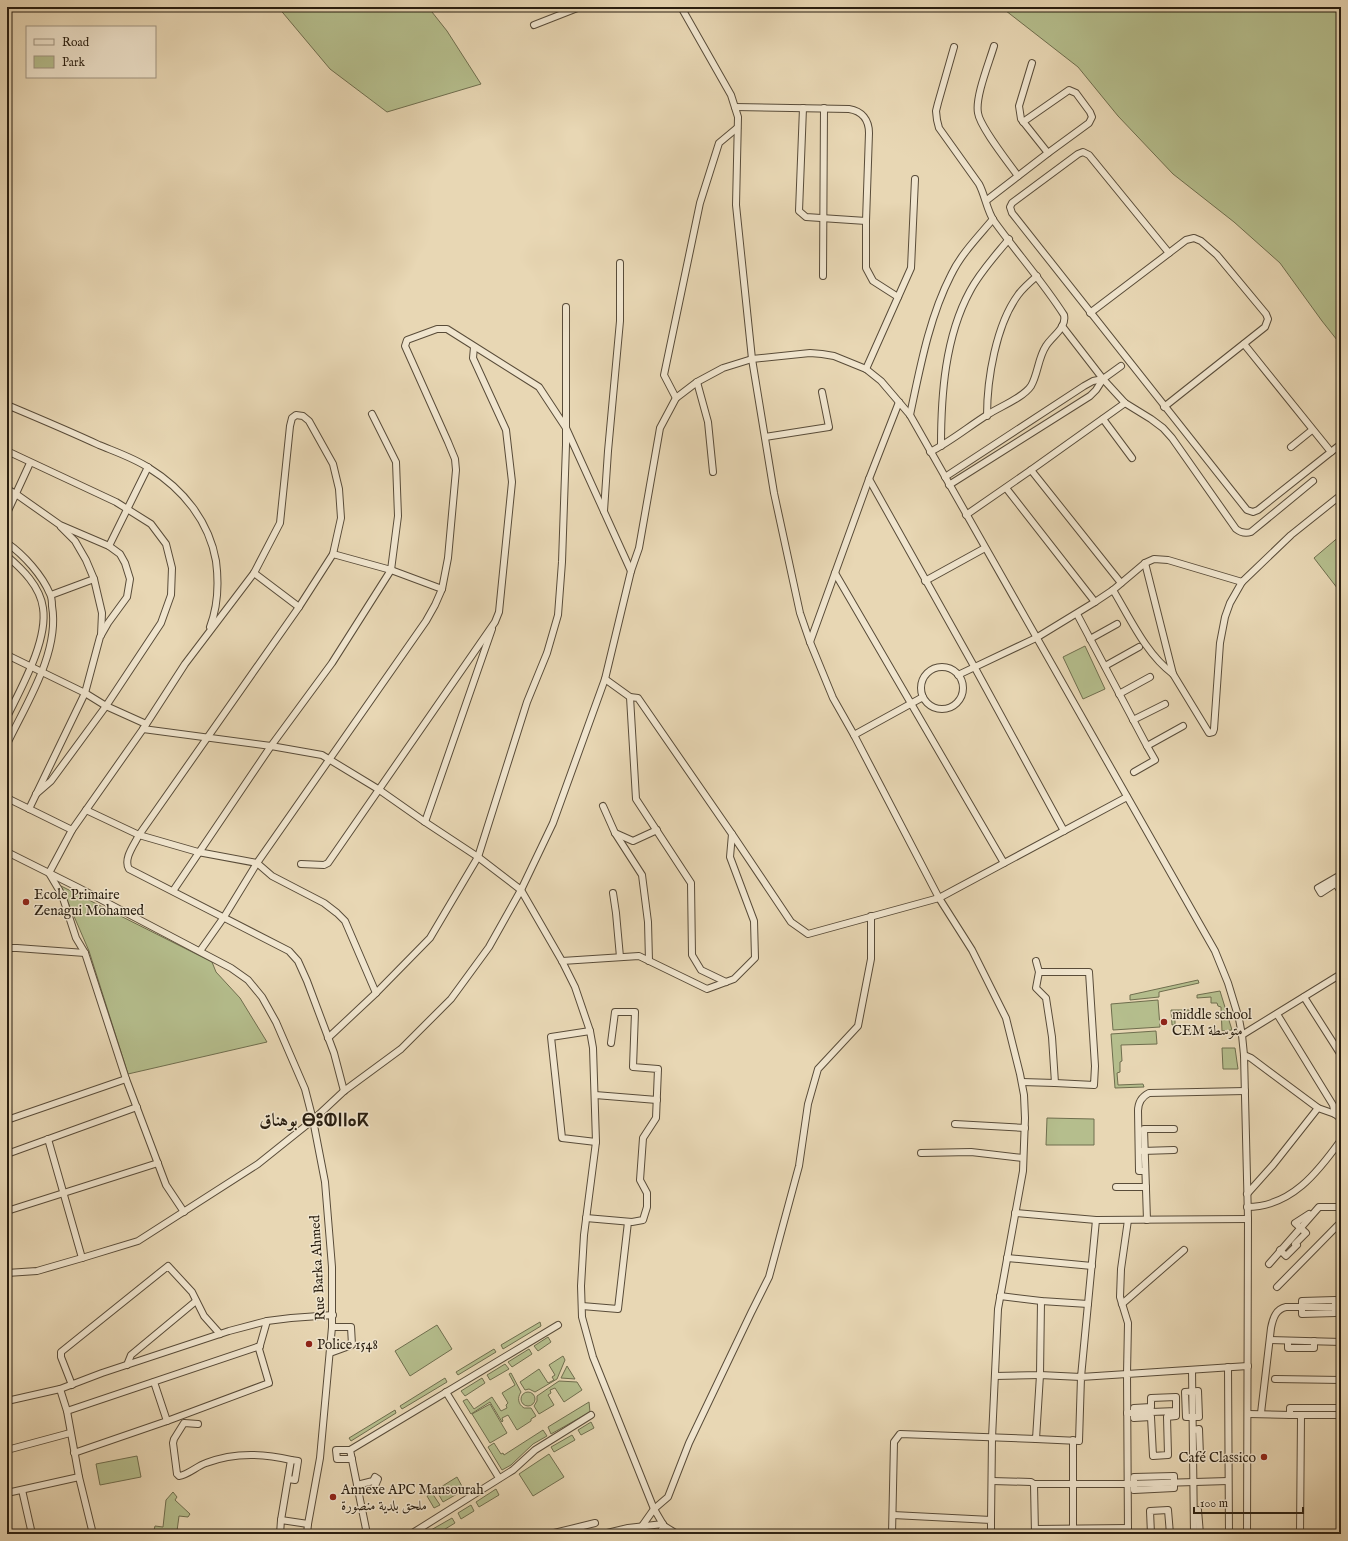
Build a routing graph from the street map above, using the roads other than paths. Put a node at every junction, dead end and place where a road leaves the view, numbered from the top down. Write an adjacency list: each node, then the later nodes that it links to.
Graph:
1 (580, 7): 3 (street)
2 (681, 7): 7 (street)
3 (534, 25)
4 (994, 46): 13 (street)
5 (954, 47): 15 (street)
6 (1032, 63): 10 (street)
7 (735, 107): 8 (street); 11 (street)
8 (803, 108): 9 (street); 16 (street)
9 (824, 108): 16 (street); 18 (street)
10 (1023, 122): 12 (street); 12 (street)
11 (738, 128): 30 (street); 36 (street)
12 (1048, 153): 13 (street)
13 (1018, 176): 15 (street)
14 (915, 178): 24 (street)
15 (986, 200): 17 (street)
16 (823, 219): 18 (street); 22 (street)
17 (993, 219): 19 (street); 42 (street)
18 (866, 221): 24 (street)
19 (1009, 240): 23 (street); 49 (street)
20 (1169, 253): 26 (street); 26 (street); 28 (street)
21 (620, 263): 69 (street)
22 (823, 276)
23 (1037, 276): 27 (street); 43 (street)
24 (898, 297): 32 (street)
25 (566, 307): 45 (street)
26 (1090, 313): 31 (street)
27 (1062, 326): 33 (street); 43 (street)
28 (1244, 344): 40 (street); 46 (street)
29 (474, 347): 45 (street); 86 (street); 92 (street)
30 (752, 359): 32 (street); 34 (street); 47 (street)
31 (1125, 363): 33 (street); 40 (street)
32 (866, 369): 37 (street)
33 (1103, 379): 38 (street); 59 (street); 62 (street)
34 (697, 382): 36 (street); 58 (street)
35 (822, 392): 47 (street)
36 (676, 398): 79 (street)
37 (899, 402): 42 (street); 60 (street)
38 (1125, 403): 44 (street); 61 (street)
39 (7, 405): 56 (street)
40 (1164, 407): 53 (street)
41 (372, 414): 78 (street)
42 (910, 415): 52 (street)
43 (987, 416): 49 (street)
44 (1104, 419): 54 (street); 57 (street)
45 (566, 428): 69 (street); 143 (street)
46 (1312, 430): 50 (street); 53 (street)
47 (765, 437): 98 (street)
48 (1341, 444): 53 (street)
49 (941, 446): 52 (street)
50 (1291, 447)
51 (7, 452): 55 (street)
52 (930, 452): 59 (street)
53 (1331, 452)
54 (1132, 458)
55 (30, 463): 65 (street); 67 (street)
56 (148, 467): 67 (street); 94 (street)
57 (1031, 470): 63 (street); 85 (street)
58 (713, 472)
59 (945, 477): 62 (street)
60 (869, 480): 81 (street); 83 (street)
61 (1313, 481)
62 (949, 485): 70 (street)
63 (1006, 488): 70 (street); 89 (street)
64 (7, 489): 65 (street)
65 (16, 494): 68 (street); 71 (street)
66 (1341, 495): 84 (street)
67 (127, 508): 73 (street); 115 (street)
68 (7, 513)
69 (604, 513): 79 (street)
70 (966, 515): 74 (street)
71 (60, 525): 73 (street); 82 (street)
72 (7, 543): 88 (street)
73 (109, 546): 95 (street)
74 (985, 548): 83 (street); 96 (street)
75 (333, 554): 78 (street); 80 (street); 90 (street)
76 (7, 556): 102 (street)
77 (1145, 563): 84 (street); 85 (street); 105 (street)
78 (391, 570): 86 (street); 123 (street)
79 (631, 571): 108 (street)
80 (254, 573): 90 (street); 94 (street)
81 (835, 573): 98 (street); 113 (street)
82 (94, 579): 88 (street); 95 (street)
83 (925, 581): 103 (street)
84 (1242, 582): 105 (street)
85 (1121, 583): 87 (street)
86 (442, 589): 125 (street)
87 (1113, 590): 89 (street); 105 (street)
88 (51, 595): 104 (street)
89 (1095, 602): 91 (street)
90 (299, 607): 121 (street)
91 (1077, 614): 96 (street); 97 (street)
92 (495, 622): 127 (street); 134 (street)
93 (1117, 624): 97 (street)
94 (207, 634): 119 (street)
95 (100, 637): 109 (street)
96 (1036, 638): 103 (street); 129 (street)
97 (1090, 639): 101 (street)
98 (810, 642): 120 (street)
99 (1139, 647): 101 (street)
100 (7, 655): 102 (street)
101 (1105, 666): 110 (street)
102 (30, 667): 104 (street); 116 (street)
103 (974, 668): 106 (street); 137 (street)
104 (42, 672): 109 (street); 122 (street)
105 (1173, 674)
106 (958, 675): 112 (street); 112 (street)
107 (1150, 677): 110 (street)
108 (605, 679): 111 (street); 149 (street)
109 (85, 693): 115 (street); 128 (street)
110 (1119, 694): 117 (street)
111 (630, 697): 136 (street); 139 (street)
112 (922, 697): 113 (street)
113 (912, 703): 120 (street); 145 (street)
114 (1165, 704): 117 (street)
115 (106, 706): 119 (street); 128 (street)
116 (7, 717)
117 (1133, 720): 124 (street)
118 (1183, 726): 124 (street)
119 (145, 727): 121 (street); 133 (street)
120 (854, 735): 153 (street)
121 (207, 738): 123 (street); 140 (street)
122 (7, 744)
123 (271, 746): 125 (street); 142 (street)
124 (1147, 746): 126 (street)
125 (330, 760): 127 (street); 144 (street)
126 (1134, 772)
127 (378, 789): 134 (street); 146 (street)
128 (36, 794): 132 (street)
129 (1127, 797): 137 (street); 170 (street)
130 (7, 798): 132 (street)
131 (603, 806): 138 (street)
132 (29, 809): 135 (street)
133 (86, 810): 135 (street); 140 (street)
134 (425, 822): 143 (street)
135 (72, 830): 147 (street)
136 (657, 830): 138 (street); 165 (street)
137 (1064, 831): 145 (street)
138 (615, 832): 160 (street)
139 (732, 834): 154 (street); 165 (street)
140 (139, 835): 142 (street); 150 (street)
141 (7, 852): 147 (street, Rue Barka Ahmed)
142 (198, 852): 144 (street); 150 (street)
143 (478, 857): 149 (street); 166 (street)
144 (257, 862): 155 (street); 166 (street)
145 (1004, 863): 153 (street)
146 (301, 864)
147 (48, 873): 157 (street, Rue Barka Ahmed); 158 (street)
148 (1339, 882): 151 (street)
149 (521, 890): 161 (street); 178 (street)
150 (173, 891): 155 (street)
151 (1341, 892)
152 (613, 893): 159 (street)
153 (939, 898): 154 (street); 176 (street)
154 (871, 916): 289 (street)
155 (224, 917): 157 (street); 171 (street)
156 (7, 948): 158 (street)
157 (200, 951): 187 (street, Rue Barka Ahmed)
158 (85, 953): 175 (street)
159 (620, 957): 160 (street); 161 (street)
160 (649, 960): 165 (street)
161 (562, 961): 169 (street)
162 (1036, 961): 163 (street)
163 (1039, 972): 177 (street); 177 (street)
164 (1341, 974): 167 (street)
165 (726, 982)
166 (376, 993): 171 (street)
167 (1304, 997): 168 (street); 174 (street)
168 (1277, 1014): 170 (street); 184 (street)
169 (590, 1031): 180 (street); 193 (street)
170 (1242, 1035): 173 (street)
171 (328, 1038): 178 (street)
172 (611, 1043): 181 (street)
173 (1244, 1055): 179 (street); 183 (street)
174 (1341, 1055)
175 (126, 1079): 182 (street); 186 (street)
176 (1022, 1082): 177 (street); 189 (street)
177 (1056, 1083)
178 (344, 1091): 187 (street)
179 (1246, 1091): 195 (street); 203 (street)
180 (595, 1095): 181 (street); 193 (street)
181 (657, 1100): 214 (street)
182 (137, 1107): 191 (street); 199 (street)
183 (1318, 1108): 184 (street); 203 (street)
184 (1335, 1114): 185 (street)
185 (1341, 1119)
186 (7, 1120)
187 (313, 1120): 207 (street); 231 (street, Rue Barka Ahmed)
188 (955, 1124): 189 (street)
189 (1025, 1128): 198 (street)
190 (1174, 1129): 195 (street)
191 (48, 1139): 197 (street); 202 (street)
192 (1341, 1140): 204 (street)
193 (596, 1142): 209 (street)
194 (1174, 1150): 195 (street)
195 (1142, 1151): 200 (street)
196 (921, 1153): 198 (street)
197 (7, 1154)
198 (1023, 1158): 208 (street)
199 (158, 1163): 202 (street); 207 (street)
200 (1146, 1186): 201 (street); 213 (street)
201 (1116, 1187)
202 (64, 1193): 206 (street); 217 (street)
203 (1247, 1194): 204 (street)
204 (1247, 1207): 210 (street)
205 (1341, 1207): 219 (street)
206 (7, 1211)
207 (184, 1212): 217 (street)
208 (1016, 1213): 211 (street); 218 (street)
209 (586, 1218): 214 (street); 228 (street)
210 (1248, 1219): 213 (street); 241 (street)
211 (1096, 1220): 212 (street); 220 (street)
212 (1128, 1220): 213 (street); 227 (street)
213 (1147, 1220)
214 (628, 1222): 228 (street)
215 (1341, 1222): 222 (street)
216 (1184, 1250): 227 (street)
217 (82, 1258): 221 (street)
218 (1007, 1258): 220 (street); 223 (street)
219 (1269, 1264)
220 (1092, 1266): 226 (street)
221 (7, 1273)
222 (1277, 1287)
223 (1000, 1296): 225 (street); 246 (street)
224 (196, 1301): 235 (street); 240 (street); 251 (street)
225 (1041, 1301): 226 (street); 245 (street)
226 (1088, 1304): 247 (street)
227 (1122, 1304): 244 (street)
228 (582, 1306): 289 (street)
229 (1302, 1307): 230 (street); 230 (street); 236 (street)
230 (1338, 1307)
231 (333, 1315): 232 (street); 234 (street, Rue Barka Ahmed)
232 (267, 1322): 235 (street); 238 (street)
233 (558, 1325): 253 (street)
234 (332, 1327): 239 (street, Rue Barka Ahmed); 239 (street)
235 (220, 1334): 240 (street)
236 (1270, 1340): 237 (street); 261 (street)
237 (1341, 1342)
238 (260, 1346): 250 (street); 268 (street)
239 (330, 1353): 295 (street, Rue Barka Ahmed)
240 (127, 1365): 251 (street)
241 (1248, 1366): 242 (street); 262 (street)
242 (1228, 1367): 243 (street); 281 (street)
243 (1192, 1370): 244 (street); 254 (street)
244 (1127, 1374): 247 (street); 259 (street)
245 (1040, 1375): 246 (street); 247 (street); 272 (street)
246 (995, 1376): 271 (street)
247 (1081, 1377): 273 (street)
248 (1275, 1379): 249 (street)
249 (1341, 1380)
250 (154, 1382): 257 (street); 268 (street)
251 (72, 1385): 252 (street)
252 (60, 1389): 255 (street); 257 (street)
253 (446, 1392): 275 (street); 279 (street)
254 (1192, 1392): 267 (street); 267 (street)
255 (7, 1401)
256 (1341, 1408): 265 (street)
257 (67, 1411): 270 (street)
258 (1176, 1411): 260 (street); 260 (street); 260 (street)
259 (1127, 1413): 260 (street); 286 (street)
260 (1134, 1413)
261 (1261, 1413): 262 (street); 265 (street)
262 (1248, 1414): 318 (street)
263 (591, 1415): 279 (street)
264 (1341, 1415): 266 (street)
265 (1290, 1416): 266 (street)
266 (1301, 1416): 319 (street)
267 (1193, 1417): 283 (street)
268 (167, 1421): 276 (street)
269 (198, 1424): 292 (street)
270 (70, 1433): 274 (street); 276 (street)
271 (992, 1438): 272 (street); 280 (street); 291 (street)
272 (1036, 1439): 273 (street)
273 (1073, 1440): 284 (street)
274 (7, 1450)
275 (350, 1450): 277 (street); 277 (street)
276 (74, 1453): 278 (street)
277 (352, 1459): 305 (street)
278 (79, 1477): 287 (street); 302 (street)
279 (499, 1478): 306 (street)
280 (992, 1481): 285 (street); 293 (street)
281 (1228, 1481): 283 (street); 317 (street)
282 (1174, 1482): 283 (street); 286 (street); 286 (street)
283 (1194, 1482): 290 (street)
284 (1074, 1483): 285 (street); 286 (street); 298 (street)
285 (1034, 1484): 299 (street)
286 (1131, 1484): 300 (street)
287 (22, 1490): 288 (street); 301 (street)
288 (7, 1493)
289 (654, 1509): 296 (street); 297 (street)
290 (1194, 1511): 315 (street); 316 (street)
291 (892, 1515): 293 (street); 311 (street)
292 (281, 1520): 295 (street); 303 (street)
293 (991, 1520): 312 (street)
294 (595, 1523): 307 (street)
295 (308, 1524): 304 (street, Rue Barka Ahmed)
296 (664, 1525): 297 (street); 309 (street); 310 (street)
297 (642, 1526): 308 (street)
298 (1073, 1528): 299 (street); 300 (street)
299 (1035, 1531)
300 (1128, 1531)
301 (32, 1534)
302 (93, 1534)
303 (280, 1534)
304 (307, 1534)
305 (367, 1534)
306 (411, 1534)
307 (550, 1534)
308 (603, 1534)
309 (659, 1534)
310 (677, 1534)
311 (892, 1534)
312 (991, 1534)
313 (1152, 1534): 314 (street)
314 (1170, 1534)
315 (1194, 1534)
316 (1200, 1534)
317 (1229, 1534)
318 (1247, 1534)
319 (1300, 1534)

